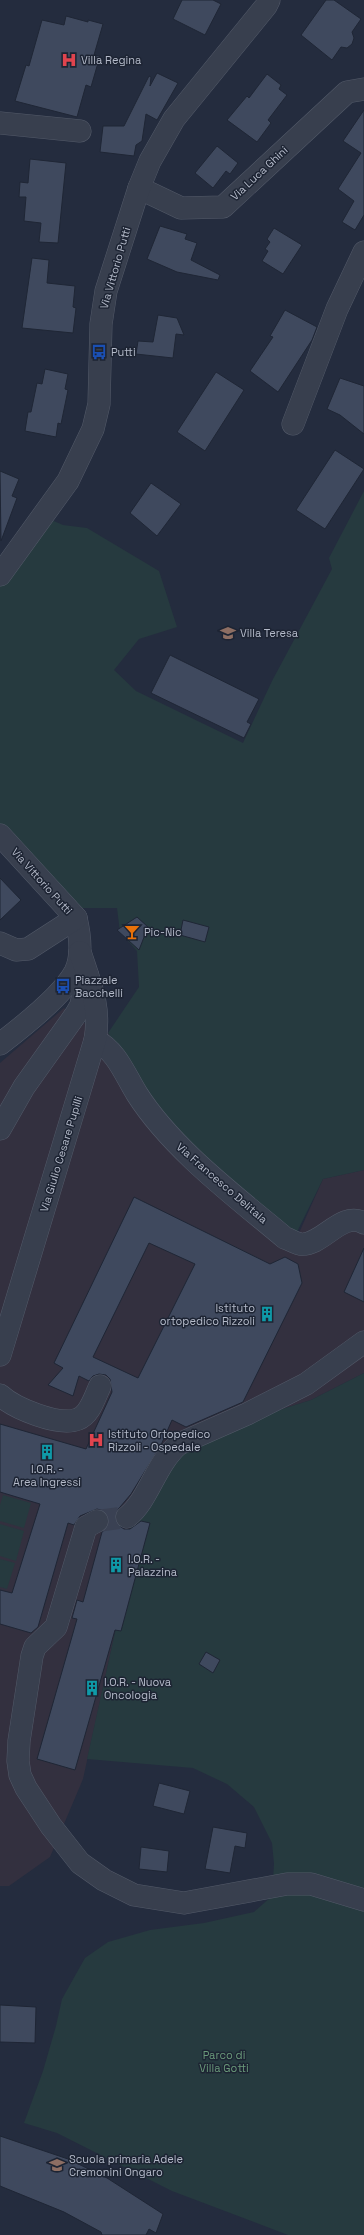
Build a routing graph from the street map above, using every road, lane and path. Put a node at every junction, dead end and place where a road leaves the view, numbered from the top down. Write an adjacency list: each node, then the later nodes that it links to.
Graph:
1 (269, 0): 5 (street, Via Vittorio Putti)
2 (364, 89): 5 (street, Via Luca Ghini)
3 (0, 122): 4 (street)
4 (80, 131)
5 (139, 188): 8 (street, Via Vittorio Putti)
6 (364, 252): 7 (street)
7 (293, 424)
8 (0, 575)
9 (0, 835): 10 (street, Via Vittorio Putti)
10 (76, 918): 11 (street); 12 (street, Via Vittorio Putti)
11 (0, 943)
12 (80, 952): 13 (street, Via Giulio Cesare Pupilli); 15 (street)
13 (87, 973): 14 (street, Via Giulio Cesare Pupilli); 16 (street)
14 (95, 1040): 17 (street, Via Francesco Delitala); 19 (street, Via Giulio Cesare Pupilli)
15 (0, 1044)
16 (0, 1129)
17 (364, 1223)
18 (364, 1342): 22 (street)
19 (0, 1355)
20 (100, 1386): 21 (street)
21 (0, 1395)
22 (126, 1517)
23 (97, 1521): 24 (street)
24 (364, 1900)

